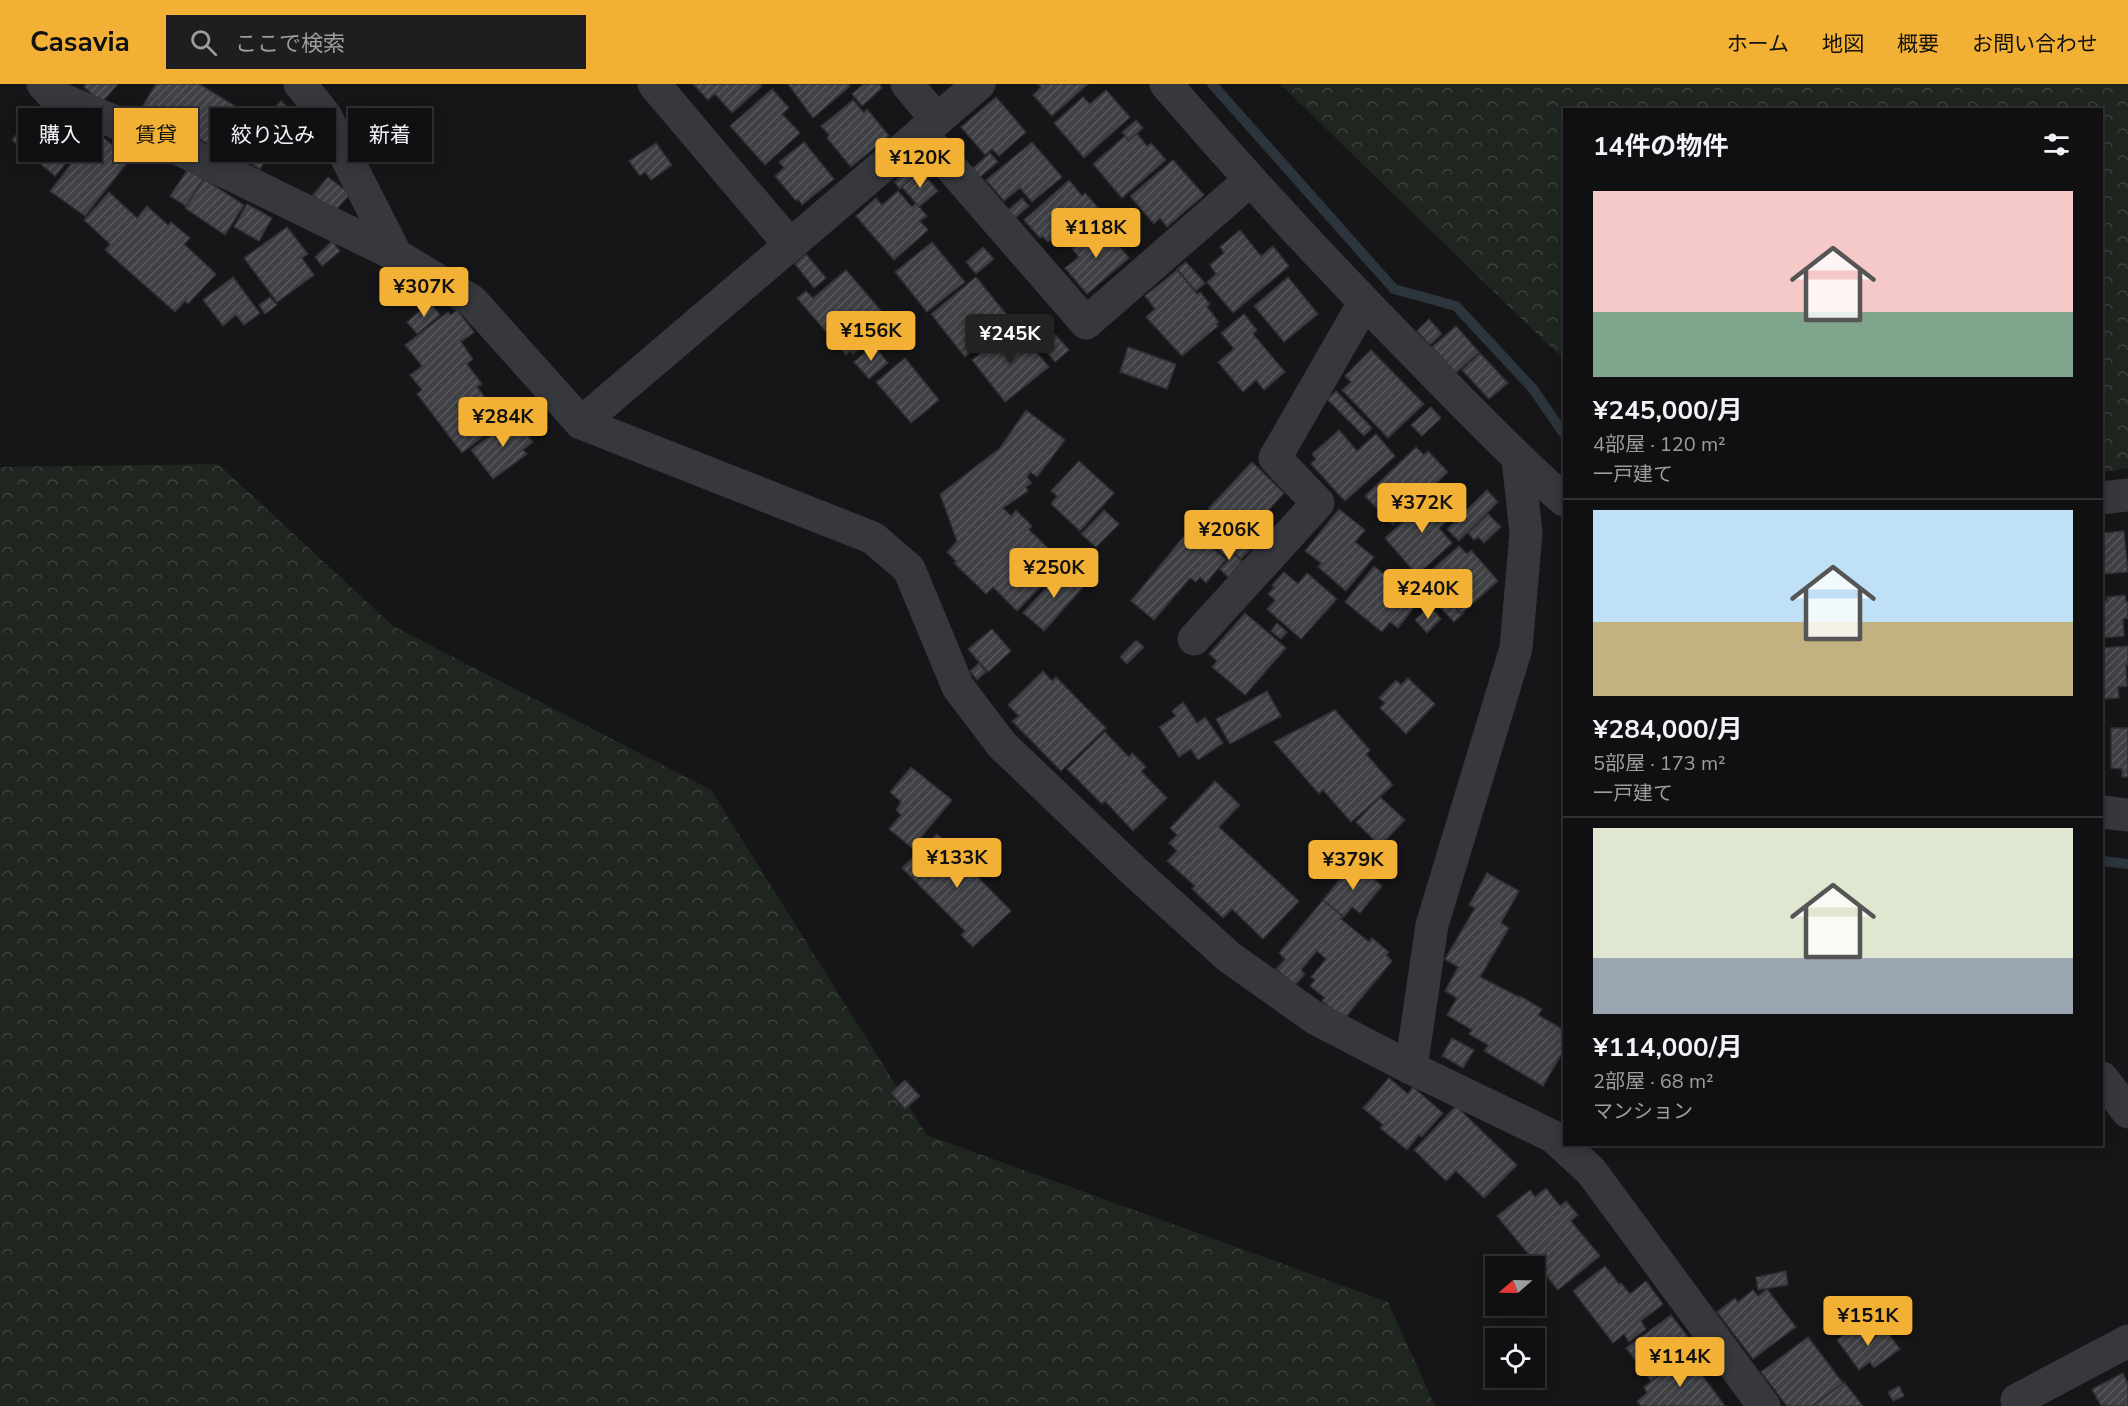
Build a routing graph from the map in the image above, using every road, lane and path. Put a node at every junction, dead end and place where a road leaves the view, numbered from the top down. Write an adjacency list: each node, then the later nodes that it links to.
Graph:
1 (43, 84): 10 (street)
2 (300, 84): 10 (street)
3 (654, 84): 9 (street)
4 (906, 84): 7 (street)
5 (979, 84): 7 (street)
6 (1166, 84): 8 (street)
7 (929, 126): 8 (street); 9 (street)
8 (1249, 181): 11 (street)
9 (790, 244): 12 (street)
10 (396, 255): 12 (street)
11 (1364, 303): 13 (street); 17 (street)
12 (581, 423): 20 (street)
13 (1518, 459): 16 (street); 20 (street)
14 (2128, 495): 15 (street)
15 (2103, 498)
16 (1563, 499)
17 (1194, 639)
18 (2103, 812): 19 (street)
19 (2128, 815)
20 (1412, 1068): 23 (street)
21 (2103, 1079): 22 (street)
22 (2128, 1112)
23 (1559, 1132)
24 (1570, 1146): 27 (street)
25 (2128, 1341): 26 (street)
26 (2017, 1400)
27 (1764, 1406)

